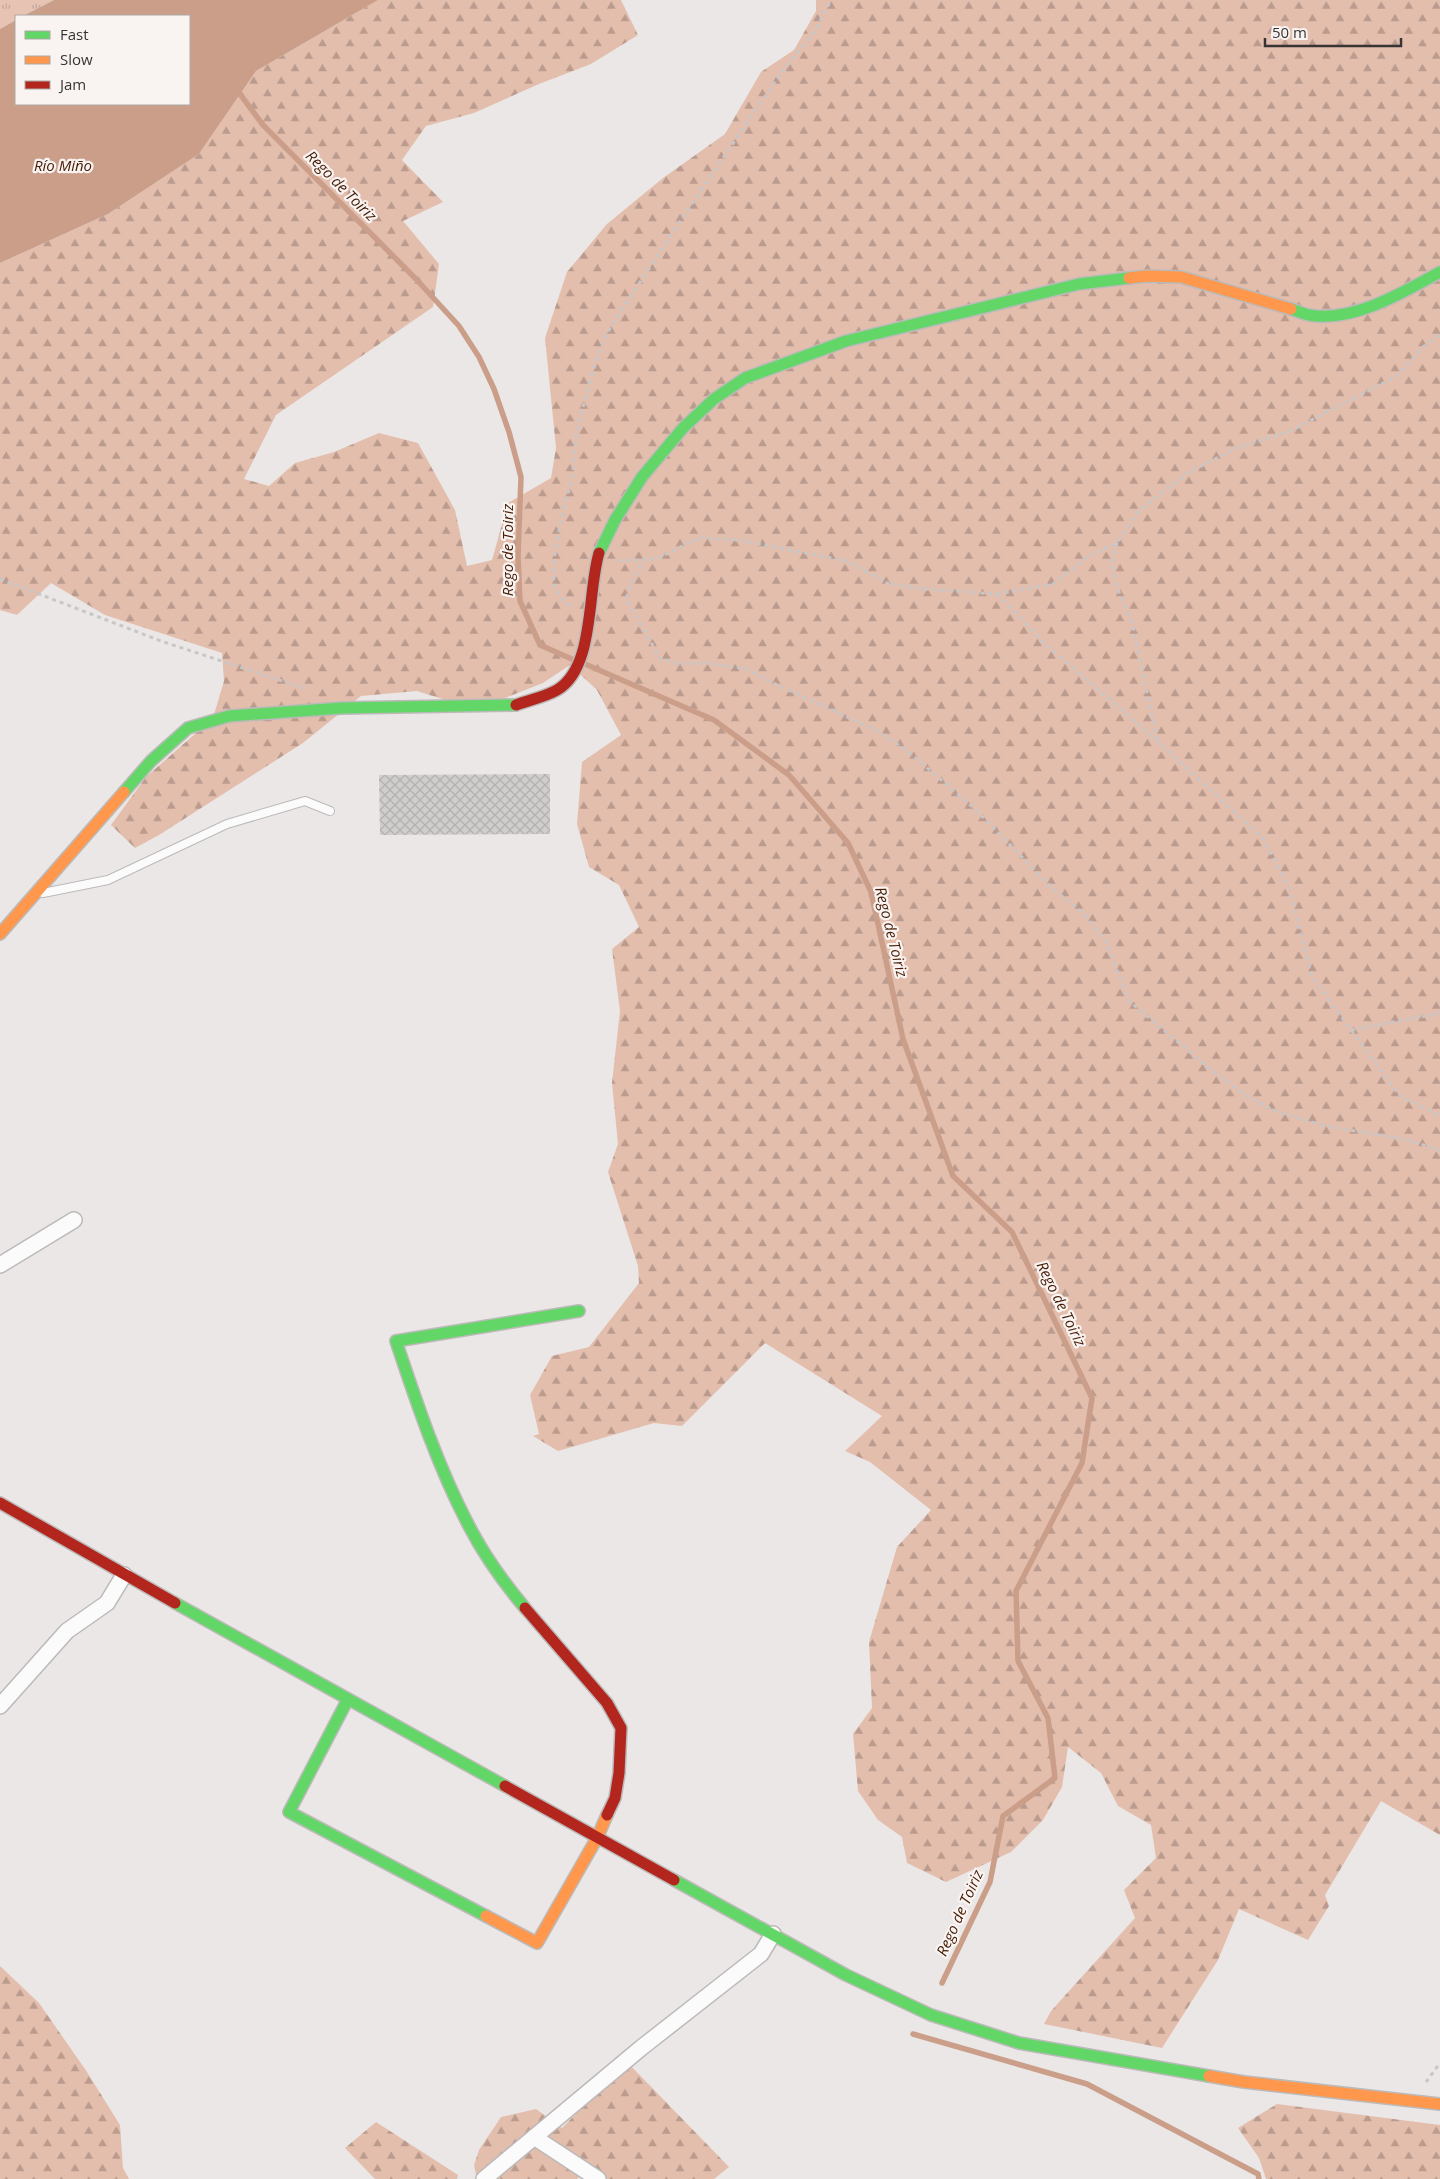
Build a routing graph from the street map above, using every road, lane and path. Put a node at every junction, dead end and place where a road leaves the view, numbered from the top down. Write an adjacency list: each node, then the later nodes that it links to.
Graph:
1 (831, 0): 9 (path)
2 (1440, 272): 5 (street)
3 (1440, 334): 4 (path)
4 (1117, 543): 8 (path); 11 (path)
5 (598, 555): 6 (path); 9 (street)
6 (646, 558): 8 (path); 18 (path)
7 (0, 579): 10 (path)
8 (997, 594): 11 (path)
9 (587, 622): 13 (street)
10 (309, 690)
11 (1157, 741): 16 (path)
12 (330, 811): 13 (lane)
13 (34, 895): 14 (street)
14 (0, 934)
15 (1440, 1013): 16 (path)
16 (1351, 1030): 17 (path)
17 (1440, 1116)
18 (1440, 1150)
19 (74, 1220): 20 (street)
20 (0, 1265)
21 (579, 1311): 26 (street)
22 (0, 1503): 23 (street)
23 (124, 1575): 24 (street); 25 (street)
24 (348, 1699): 26 (street); 26 (street)
25 (0, 1706)
26 (597, 1838): 27 (street)
27 (773, 1934): 28 (street); 29 (street)
28 (1440, 2104)
29 (534, 2137): 30 (street); 31 (street)
30 (484, 2179)
31 (598, 2179)

